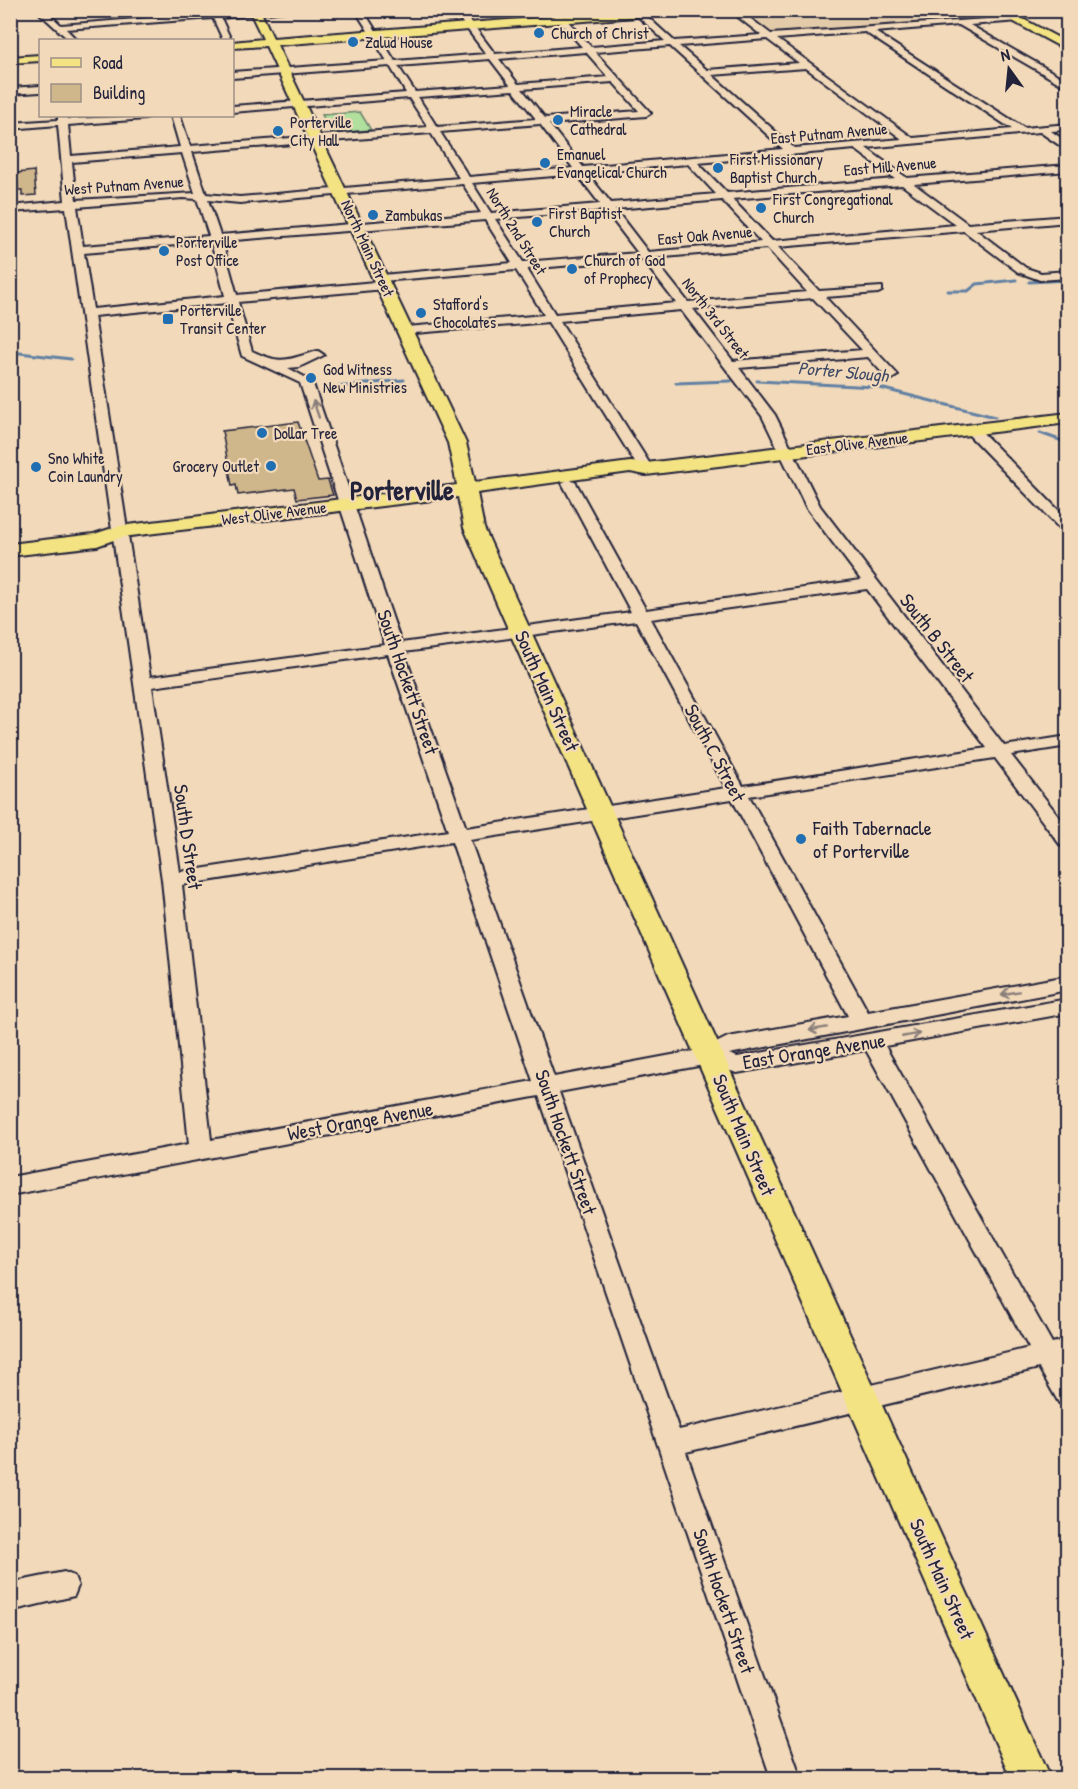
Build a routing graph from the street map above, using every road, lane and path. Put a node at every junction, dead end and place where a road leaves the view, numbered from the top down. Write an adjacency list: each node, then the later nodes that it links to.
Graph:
1 (40, 10): 15 (street)
2 (292, 10): 9 (street)
3 (359, 10): 18 (street, North 2nd Street)
4 (457, 10): 16 (street, North 3rd Street)
5 (553, 10): 13 (street)
6 (687, 10): 10 (main road)
7 (733, 10): 19 (street)
8 (997, 10): 12 (main road)
9 (255, 12): 11 (street); 22 (main road, North Main Street)
10 (637, 12): 13 (main road); 23 (street)
11 (215, 13): 15 (street); 21 (street)
12 (1015, 19): 14 (street); 25 (main road)
13 (563, 21): 16 (main road); 26 (street)
14 (962, 23): 17 (street); 36 (street)
15 (61, 27): 20 (street)
16 (470, 27): 18 (main road); 27 (street, North 3rd Street)
17 (867, 30): 19 (street); 51 (street)
18 (374, 34): 22 (main road); 31 (street, North 2nd Street)
19 (769, 37): 23 (street); 30 (street)
20 (73, 39)
21 (227, 39)
22 (271, 42): 24 (main road); 32 (main road, North Main Street)
23 (671, 44): 26 (street); 33 (street)
24 (234, 45)
25 (1068, 48)
26 (590, 50): 27 (street); 35 (street)
27 (492, 57): 31 (street); 37 (street, North 3rd Street)
28 (39, 58): 29 (main road)
29 (10, 60)
30 (806, 64): 33 (street); 53 (street)
31 (391, 65): 32 (street); 40 (street, North 2nd Street)
32 (286, 72): 34 (street); 41 (main road, North Main Street)
33 (704, 73): 57 (street)
34 (234, 75)
35 (615, 79): 37 (street); 46 (street)
36 (1068, 85)
37 (514, 87): 40 (street); 46 (street, North 3rd Street)
38 (39, 89): 39 (street)
39 (10, 91)
40 (410, 96): 41 (street); 49 (street, North 2nd Street)
41 (301, 104): 42 (street); 52 (main road, North Main Street)
42 (234, 109)
43 (117, 117): 45 (street)
44 (175, 117): 56 (street, South Hockett Street)
45 (62, 119): 47 (street); 58 (street, South D Street)
46 (541, 121): 49 (street); 61 (street, North 3rd Street)
47 (10, 126)
48 (1068, 127): 50 (street, East Putnam Avenue)
49 (433, 129): 52 (street); 62 (street, North 2nd Street)
50 (1041, 129): 51 (street, East Putnam Avenue); 55 (street)
51 (1022, 131): 53 (street, East Putnam Avenue)
52 (317, 139): 56 (street); 64 (main road, North Main Street)
53 (910, 140): 54 (street, East Putnam Avenue)
54 (856, 145): 57 (street, East Putnam Avenue); 63 (street)
55 (1068, 148)
56 (187, 149): 58 (street); 66 (street, South Hockett Street)
57 (791, 151): 59 (street, East Putnam Avenue)
58 (67, 159): 67 (street, South D Street)
59 (690, 160): 61 (street, East Putnam Avenue); 65 (street)
60 (1068, 168): 63 (street, East Mill Avenue)
61 (579, 170): 62 (street, East Putnam Avenue); 68 (street, North 3rd Street)
62 (466, 181): 64 (street, East Putnam Avenue); 70 (street, North 2nd Street)
63 (905, 182): 65 (street, East Mill Avenue); 73 (street)
64 (342, 192): 66 (street, West Putnam Avenue); 72 (main road, North Main Street)
65 (724, 195): 68 (street, East Mill Avenue); 75 (street)
66 (203, 201): 67 (street, West Putnam Avenue); 74 (street, South Hockett Street)
67 (71, 204): 69 (street, West Putnam Avenue); 76 (street, South D Street)
68 (605, 205): 70 (street, East Mill Avenue); 77 (street, North 3rd Street)
69 (10, 209)
70 (486, 214): 72 (street, East Mill Avenue); 78 (street, North 2nd Street)
71 (1068, 219): 73 (street, East Oak Avenue)
72 (357, 225): 74 (street, East Mill Avenue); 80 (main road, North Main Street)
73 (968, 229): 75 (street, East Oak Avenue); 79 (street)
74 (215, 237): 76 (street, East Mill Avenue); 83 (street, South Hockett Street)
75 (770, 246): 77 (street, East Oak Avenue); 82 (street)
76 (79, 250): 85 (street, South D Street)
77 (647, 256): 78 (street, East Oak Avenue); 84 (street, North 3rd Street)
78 (521, 267): 80 (street, East Oak Avenue); 86 (street, North 2nd Street)
79 (1068, 273)
80 (383, 282): 83 (street, East Oak Avenue); 87 (main road, North Main Street)
81 (878, 289): 82 (street)
82 (816, 294): 84 (street); 88 (street)
83 (231, 298): 85 (street, East Oak Avenue); 90 (street, South Hockett Street)
84 (686, 307): 86 (street); 91 (street, North 3rd Street)
85 (86, 311): 101 (street, South D Street)
86 (551, 319): 87 (street); 96 (street, North 2nd Street)
87 (407, 332): 98 (main road, North Main Street)
88 (870, 353): 91 (street); 92 (street)
89 (318, 355): 90 (street)
90 (266, 364): 99 (street, South Hockett Street, one-way to 90)
91 (731, 364): 95 (street, North 3rd Street)
92 (892, 375)
93 (1068, 418): 94 (main road, East Olive Avenue)
94 (972, 430): 95 (main road, East Olive Avenue); 100 (street)
95 (788, 451): 96 (main road, East Olive Avenue); 104 (street, South B Street)
96 (646, 469): 97 (main road, East Olive Avenue); 98 (main road, East Olive Avenue)
97 (569, 483): 98 (main road, East Olive Avenue); 105 (street, South C Street)
98 (466, 490): 99 (main road, West Olive Avenue); 106 (main road, South Main Street)
99 (349, 504): 101 (main road, West Olive Avenue); 107 (street, South Hockett Street)
100 (1068, 530)
101 (119, 532): 102 (main road, West Olive Avenue); 103 (main road, West Olive Avenue); 108 (street, South D Street)
102 (10, 540)
103 (10, 550)
104 (869, 584): 105 (street); 110 (street, South B Street)
105 (642, 616): 106 (street); 111 (street, South C Street)
106 (521, 633): 107 (street); 112 (main road, South Main Street)
107 (395, 650): 108 (street); 113 (street, South Hockett Street)
108 (143, 683): 115 (street, South D Street)
109 (1068, 741): 110 (street)
110 (999, 752): 111 (street); 114 (street, South B Street)
111 (736, 793): 112 (street); 118 (street, South C Street)
112 (601, 813): 113 (street); 120 (main road, South Main Street)
113 (462, 837): 115 (street); 121 (street, South Hockett Street)
114 (1068, 842)
115 (172, 880): 122 (street, South D Street)
116 (1068, 983): 118 (street, East Orange Avenue, one-way to 118)
117 (1068, 1006): 119 (street, East Orange Avenue, one-way to 117)
118 (862, 1021): 120 (street, East Orange Avenue, one-way to 120)
119 (872, 1042): 120 (street, East Orange Avenue); 124 (street)
120 (710, 1056): 121 (street, West Orange Avenue); 126 (main road, South Main Street)
121 (546, 1086): 122 (street, West Orange Avenue); 127 (street, South Hockett Street)
122 (201, 1150): 123 (street, West Orange Avenue)
123 (10, 1186)
124 (1057, 1353): 125 (street); 126 (street)
125 (1068, 1395)
126 (861, 1398): 127 (street); 131 (main road, South Main Street)
127 (670, 1444): 130 (street, South Hockett Street)
128 (64, 1586): 129 (street)
129 (10, 1597)
130 (786, 1779)
131 (1031, 1779)

